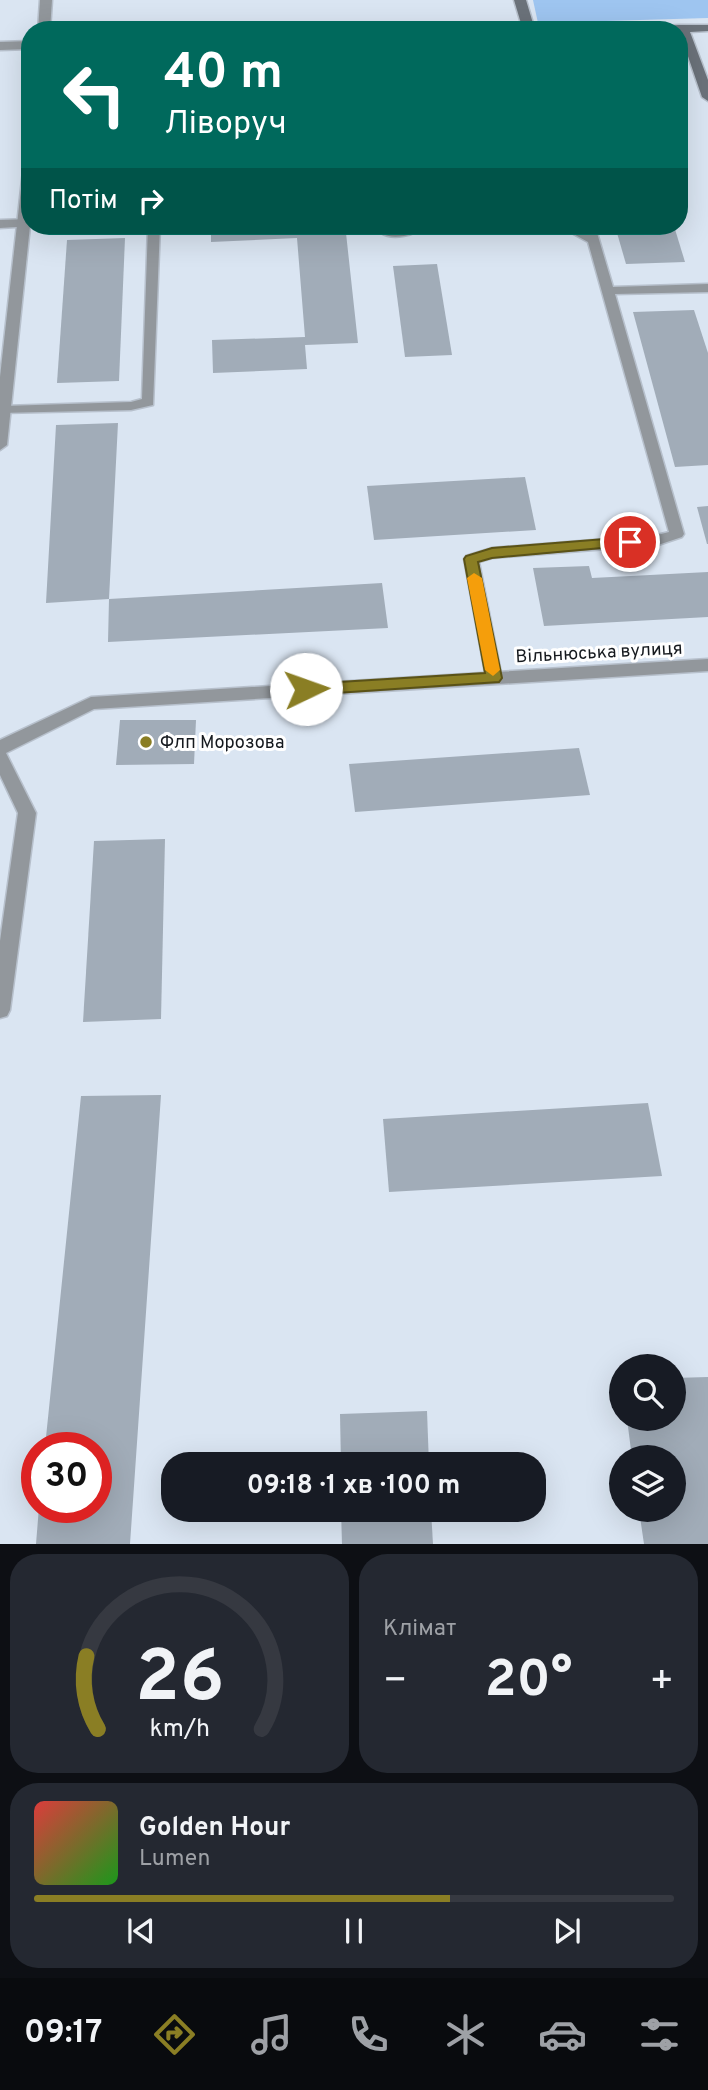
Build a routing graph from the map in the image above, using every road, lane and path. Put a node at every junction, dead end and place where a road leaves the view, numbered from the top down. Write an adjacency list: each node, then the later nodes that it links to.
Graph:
1 (46, 0): 3 (street)
2 (520, 0): 4 (street)
3 (45, 21)
4 (526, 21)
5 (708, 27): 6 (street)
6 (688, 28)
7 (688, 42): 10 (street)
8 (21, 45): 9 (street)
9 (0, 46)
10 (708, 97)
11 (21, 223): 12 (lane)
12 (0, 224)
13 (26, 235): 20 (street)
14 (154, 235): 20 (lane)
15 (582, 235): 17 (lane)
16 (592, 235): 17 (lane)
17 (594, 241): 19 (lane)
18 (708, 288): 19 (lane)
19 (607, 291): 23 (lane)
20 (4, 410): 21 (street)
21 (0, 445)
22 (708, 665): 23 (street, Вільнюська вулиця)
23 (494, 678): 24 (street, Вільнюська вулиця)
24 (0, 748)
25 (0, 757): 26 (street)
26 (0, 1010)

